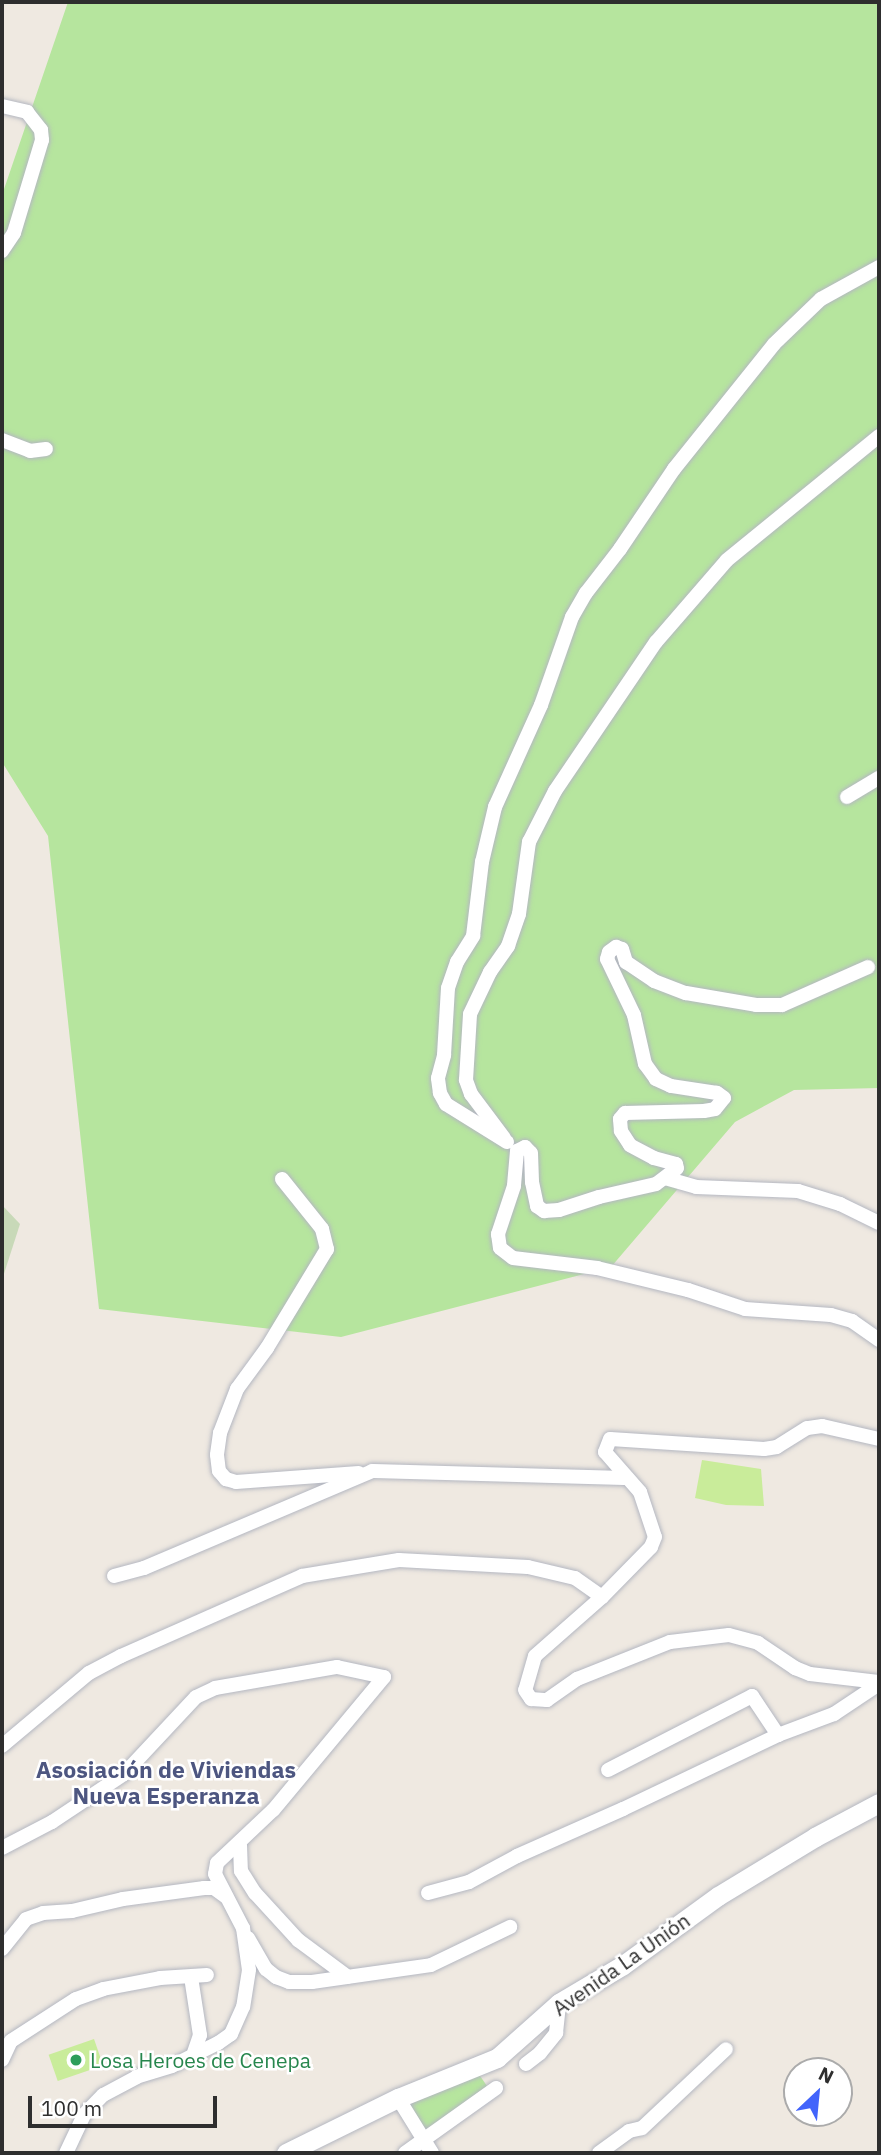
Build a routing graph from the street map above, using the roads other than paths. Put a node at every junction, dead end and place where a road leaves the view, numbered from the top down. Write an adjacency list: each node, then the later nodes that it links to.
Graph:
1 (2, 106): 2 (street)
2 (2, 251)
3 (879, 267): 10 (street)
4 (879, 436): 10 (street)
5 (2, 440): 6 (street)
6 (46, 449)
7 (879, 778): 8 (street)
8 (847, 797)
9 (868, 967): 11 (street)
10 (512, 1147): 11 (street); 14 (street)
11 (665, 1178): 13 (street)
12 (282, 1179): 16 (street)
13 (879, 1223)
14 (879, 1340)
15 (879, 1439): 17 (street)
16 (372, 1472): 17 (street); 18 (street)
17 (626, 1478): 19 (street)
18 (114, 1576)
19 (602, 1597): 20 (street); 22 (street)
20 (879, 1683): 21 (street)
21 (778, 1735): 23 (street); 27 (street)
22 (2, 1746)
23 (608, 1770)
24 (879, 1803): 35 (main road, Avenida La Unión)
25 (240, 1845): 26 (street); 28 (street); 34 (street)
26 (2, 1847)
27 (428, 1893)
28 (225, 1896): 30 (street); 31 (street)
29 (510, 1927): 34 (street)
30 (243, 1928): 34 (street); 37 (street)
31 (2, 1949)
32 (206, 1975): 33 (street)
33 (191, 1977): 37 (street); 38 (street)
34 (348, 1977)
35 (559, 2003): 39 (street); 41 (main road, Avenida La Unión)
36 (726, 2049): 46 (street)
37 (194, 2053): 43 (street)
38 (2, 2060)
39 (526, 2064)
40 (496, 2088): 42 (street)
41 (398, 2098): 42 (street); 44 (main road, Avenida La Unión)
42 (428, 2147): 45 (street)
43 (66, 2153)
44 (286, 2153)
45 (405, 2153)
46 (599, 2153)

